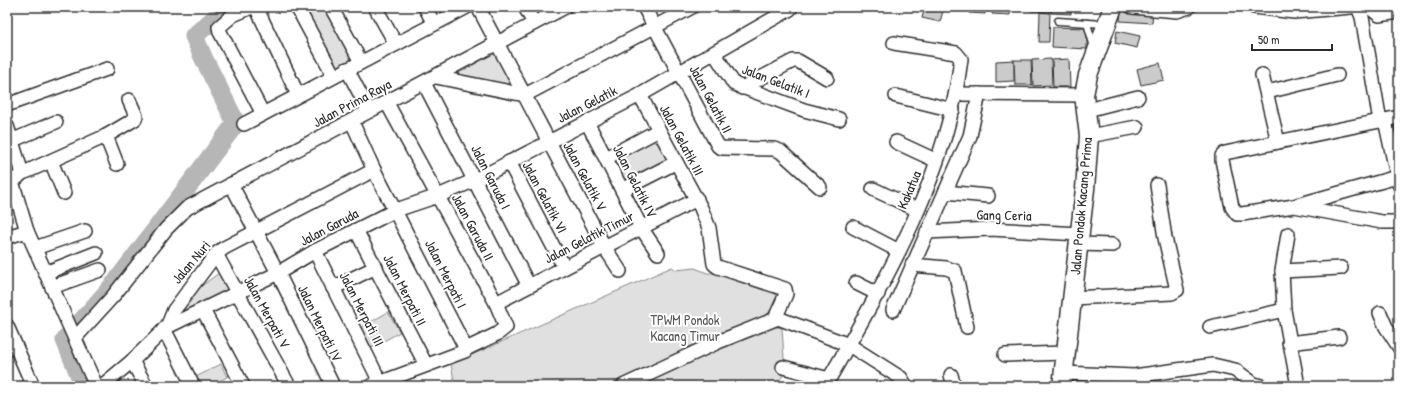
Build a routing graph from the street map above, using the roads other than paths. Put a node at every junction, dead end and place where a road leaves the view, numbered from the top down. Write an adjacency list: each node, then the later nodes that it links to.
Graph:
1 (252, 7): 21 (street)
2 (256, 7): 48 (street)
3 (297, 7): 40 (street)
4 (331, 7): 34 (street)
5 (375, 7): 31 (street)
6 (425, 7): 26 (street)
7 (466, 7): 26 (street)
8 (478, 7): 29 (street, Jalan Gelatik V)
9 (525, 7): 24 (street)
10 (565, 7): 24 (street, Jalan Prima Raya)
11 (644, 7): 28 (street, Jalan Gelatik II)
12 (692, 7): 28 (street)
13 (1113, 7): 27 (street, Jalan Pondok Kacang Prima)
14 (1132, 7): 15 (street)
15 (1189, 7)
16 (1254, 7): 17 (street)
17 (1351, 7)
18 (1358, 7): 62 (street)
19 (1370, 7): 22 (street)
20 (790, 10): 33 (street, Jalan Gelatik)
21 (231, 11): 59 (street)
22 (1399, 12)
23 (1058, 21): 25 (lane)
24 (534, 23): 29 (street, Jalan Prima Raya)
25 (1087, 23): 27 (lane); 32 (lane)
26 (434, 24): 31 (street)
27 (1107, 24): 32 (street, Jalan Pondok Kacang Prima)
28 (654, 27): 37 (street, Jalan Gelatik II); 49 (street)
29 (497, 43): 41 (street, Jalan Prima Raya); 49 (street, Jalan Gelatik V)
30 (894, 43): 46 (street, Kakatua)
31 (396, 44): 34 (street)
32 (1099, 47): 54 (street, Jalan Pondok Kacang Prima)
33 (715, 54): 37 (street, Jalan Gelatik); 44 (street, Jalan Gelatik I)
34 (361, 62): 36 (street)
35 (107, 69): 56 (street)
36 (347, 70): 40 (street); 58 (street)
37 (679, 73): 50 (street, Jalan Gelatik); 88 (street, Jalan Gelatik II)
38 (1262, 75): 45 (street)
39 (1337, 75): 45 (street)
40 (334, 76): 48 (street)
41 (436, 77): 43 (street, Jalan Prima Raya); 49 (street)
42 (827, 78): 44 (street)
43 (424, 83): 55 (street, Jalan Prima Raya); 84 (street, Jalan Garuda I)
44 (742, 88): 61 (street, Jalan Gelatik I)
45 (1267, 92): 75 (street)
46 (956, 94): 47 (street); 57 (street, Kakatua)
47 (979, 94): 54 (street); 91 (street)
48 (298, 95): 59 (street)
49 (526, 95): 73 (street, Jalan Gelatik V)
50 (640, 95): 65 (street, Jalan Gelatik); 69 (street, Jalan Gelatik III)
51 (896, 96): 57 (street)
52 (1138, 97): 54 (street)
53 (129, 100): 70 (street)
54 (1085, 102): 71 (street, Jalan Pondok Kacang Prima)
55 (387, 103): 58 (street, Jalan Prima Raya); 93 (street, Jalan Garuda II)
56 (7, 105)
57 (953, 110): 78 (street, Kakatua)
58 (369, 112): 64 (street, Jalan Prima Raya)
59 (263, 114): 66 (street)
60 (1399, 117): 62 (street)
61 (839, 119)
62 (1382, 121): 75 (street); 85 (street)
63 (56, 122): 72 (street)
64 (352, 122): 82 (street, Jalan Merpati I); 86 (street, Jalan Prima Raya)
65 (587, 122): 73 (street, Jalan Gelatik); 76 (street, Jalan Gelatik IV)
66 (244, 124)
67 (7, 126): 72 (street)
68 (1137, 127): 71 (street)
69 (658, 130): 76 (street); 80 (street, Jalan Gelatik III)
70 (106, 136): 77 (street); 81 (street)
71 (1089, 136): 109 (street, Jalan Pondok Kacang Prima)
72 (11, 141): 83 (street)
73 (549, 141): 79 (street, Jalan Gelatik); 112 (street, Jalan Gelatik V)
74 (896, 142): 78 (street)
75 (1278, 142): 96 (street)
76 (606, 158): 90 (street, Jalan Gelatik IV)
77 (51, 161): 83 (street); 92 (street)
78 (938, 161): 98 (street, Kakatua)
79 (509, 162): 84 (street, Jalan Garuda); 120 (street, Jalan Gelatik VI)
80 (675, 163): 90 (street); 95 (street, Jalan Gelatik III)
81 (117, 164)
82 (374, 170): 97 (street, Jalan Merpati I); 105 (street, Jalan Nuri)
83 (14, 178): 103 (street)
84 (475, 180): 93 (street, Jalan Garuda); 128 (street, Jalan Garuda I)
85 (1398, 181): 96 (street)
86 (231, 184): 105 (street, Jalan Merpati IV); 144 (street, Jalan Prima Raya)
87 (1157, 185): 133 (street)
88 (820, 187)
89 (873, 189): 98 (street)
90 (622, 190): 101 (street, Jalan Gelatik IV)
91 (945, 192): 94 (street); 106 (street)
92 (64, 193)
93 (438, 196): 97 (street, Jalan Garuda); 134 (street, Jalan Garuda II)
94 (988, 196)
95 (697, 199): 101 (street, Jalan Gelatik Timur); 139 (street, Jalan Gelatik III)
96 (1294, 206): 99 (street)
97 (396, 210): 102 (street, Jalan Garuda); 149 (street, Jalan Merpati I)
98 (918, 210): 114 (street, Kakatua)
99 (1399, 222)
100 (853, 227): 114 (street)
101 (642, 229): 112 (street, Jalan Gelatik Timur); 116 (street, Jalan Gelatik IV)
102 (356, 230): 113 (street, Jalan Garuda); 119 (street, Jalan Merpati II)
103 (27, 231): 108 (street); 111 (street)
104 (85, 231): 111 (street)
105 (255, 231): 117 (street, Jalan Nuri); 126 (street, Jalan Merpati IV)
106 (927, 232): 109 (street, Gang Ceria); 118 (street)
107 (1288, 234): 124 (street)
108 (7, 237)
109 (1080, 239): 110 (street, Gang Ceria); 133 (street, Jalan Pondok Kacang Prima)
110 (1113, 245)
111 (35, 248): 125 (street)
112 (605, 248): 120 (street, Jalan Gelatik Timur); 123 (street, Jalan Gelatik V)
113 (315, 251): 126 (street, Jalan Garuda); 130 (street, Jalan Merpati III)
114 (899, 251): 132 (street, Kakatua)
115 (96, 253): 125 (street)
116 (658, 253)
117 (216, 254): 131 (street, Jalan Merpati V); 143 (street, Jalan Nuri)
118 (912, 264): 136 (street); 141 (street)
119 (376, 267): 130 (street); 153 (street, Jalan Merpati II)
120 (564, 267): 128 (street, Jalan Gelatik Timur)
121 (1341, 268): 124 (street)
122 (100, 270): 129 (street)
123 (620, 271)
124 (1282, 271): 137 (street)
125 (45, 272): 129 (street)
126 (278, 273): 131 (street, Jalan Garuda); 165 (street, Jalan Merpati IV)
127 (856, 283): 132 (street)
128 (529, 286): 134 (street, Jalan Gelatik Timur)
129 (52, 287): 144 (street)
130 (333, 288): 157 (street, Jalan Merpati III)
131 (237, 292): 135 (street, Jalan Garuda); 164 (street, Jalan Merpati V)
132 (878, 294): 147 (street, Kakatua)
133 (1072, 298): 150 (street, Jalan Pondok Kacang Prima)
134 (496, 303): 149 (street, Jalan Garuda II)
135 (203, 310): 143 (street, Jalan Garuda); 163 (street)
136 (893, 310)
137 (1284, 310): 142 (street); 146 (street)
138 (1380, 313): 148 (street)
139 (778, 318): 147 (street); 166 (street)
140 (7, 326): 158 (street)
141 (967, 327)
142 (1210, 327)
143 (165, 328): 152 (street, Jalan Nuri); 162 (street)
144 (74, 335): 159 (street)
145 (1339, 337): 146 (street)
146 (1289, 343): 169 (street)
147 (849, 345): 156 (street, Kakatua); 167 (street)
148 (1399, 347)
149 (466, 348): 153 (street)
150 (1066, 353): 151 (street); 155 (street, Jalan Pondok Kacang Prima)
151 (1006, 355)
152 (132, 361): 160 (street, Jalan Nuri); 161 (street)
153 (426, 365): 157 (street)
154 (783, 367): 156 (street)
155 (1063, 380): 168 (street)
156 (828, 382)
157 (376, 384)
158 (33, 386)
159 (96, 386)
160 (102, 386)
161 (146, 386)
162 (193, 386)
163 (243, 386)
164 (289, 386)
165 (333, 386)
166 (623, 386)
167 (906, 386)
168 (1262, 386)
169 (1298, 386)

